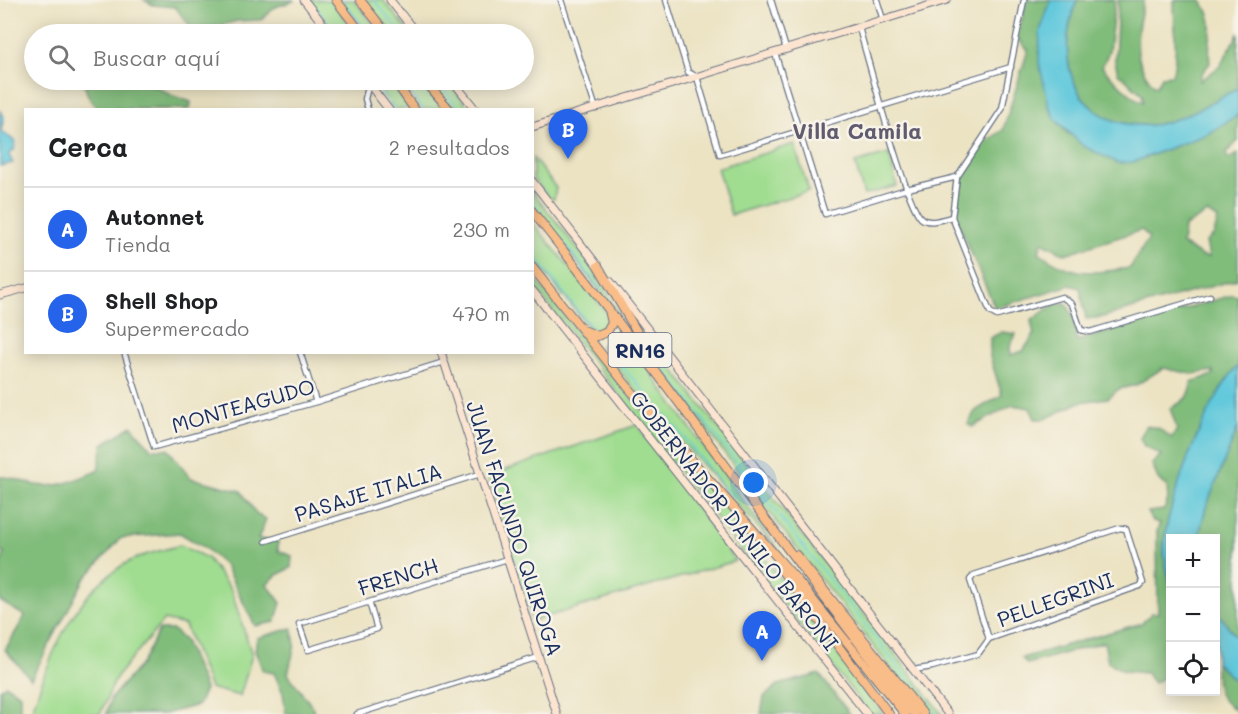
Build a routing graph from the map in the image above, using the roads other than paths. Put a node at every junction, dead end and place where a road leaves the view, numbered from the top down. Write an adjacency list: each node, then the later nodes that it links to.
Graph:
1 (304, 0): 12 (street)
2 (336, 0): 13 (highway)
3 (360, 0): 14 (highway)
4 (390, 0): 15 (street)
5 (561, 0): 32 (street)
6 (666, 0): 20 (street)
7 (771, 0): 17 (street)
8 (877, 0): 11 (street)
9 (947, 0): 11 (street)
10 (1024, 0): 19 (street)
11 (884, 20): 16 (street)
12 (323, 24)
13 (354, 24)
14 (379, 24)
15 (409, 24)
16 (859, 28): 17 (street); 26 (street)
17 (786, 49): 18 (street)
18 (775, 53): 20 (street); 34 (street)
19 (1011, 67): 26 (street); 35 (street)
20 (696, 77): 32 (street); 34 (street)
21 (366, 90): 27 (street)
22 (373, 90): 28 (street)
23 (401, 90): 29 (highway)
24 (433, 90): 30 (highway)
25 (460, 90): 31 (street)
26 (881, 106): 34 (street); 37 (street)
27 (367, 108)
28 (387, 108)
29 (414, 108)
30 (448, 108)
31 (474, 108)
32 (596, 109): 33 (street)
33 (534, 126)
34 (801, 129): 37 (street)
35 (957, 177): 37 (street); 39 (street)
36 (534, 184): 40 (street)
37 (907, 189): 39 (street)
38 (534, 214): 46 (highway, RN16)
39 (952, 218): 45 (street)
40 (598, 266): 52 (highway); 62 (street)
41 (534, 270): 47 (highway, RN16)
42 (24, 289): 44 (street)
43 (534, 293): 65 (street, GOBERNADOR DANILO BARONI)
44 (0, 295)
45 (1210, 296)
46 (608, 306): 47 (highway); 52 (highway, RN16)
47 (579, 326): 56 (highway, RN16)
48 (125, 354): 53 (street, MONTEAGUDO)
49 (301, 354): 53 (street)
50 (442, 354): 51 (street, JUAN FACUNDO QUIROGA)
51 (444, 362): 53 (street, MONTEAGUDO); 54 (street, JUAN FACUNDO QUIROGA)
52 (675, 396): 55 (highway, RN16)
53 (316, 402)
54 (480, 474): 57 (street, PASAJE ITALIA); 58 (street, JUAN FACUNDO QUIROGA)
55 (745, 492): 68 (highway, RN16); 69 (highway)
56 (745, 521): 66 (highway); 67 (highway, RN16)
57 (266, 541)
58 (507, 559): 59 (street, FRENCH); 61 (street, JUAN FACUNDO QUIROGA)
59 (369, 602): 59 (street, FRENCH)
60 (990, 639): 60 (street, PELLEGRINI); 62 (street, PELLEGRINI)
61 (539, 657): 63 (street); 64 (street, JUAN FACUNDO QUIROGA)
62 (913, 670): 70 (street)
63 (357, 714)
64 (557, 714)
65 (867, 714)
66 (889, 714)
67 (905, 714)
68 (914, 714)
69 (923, 714)
70 (948, 714)

